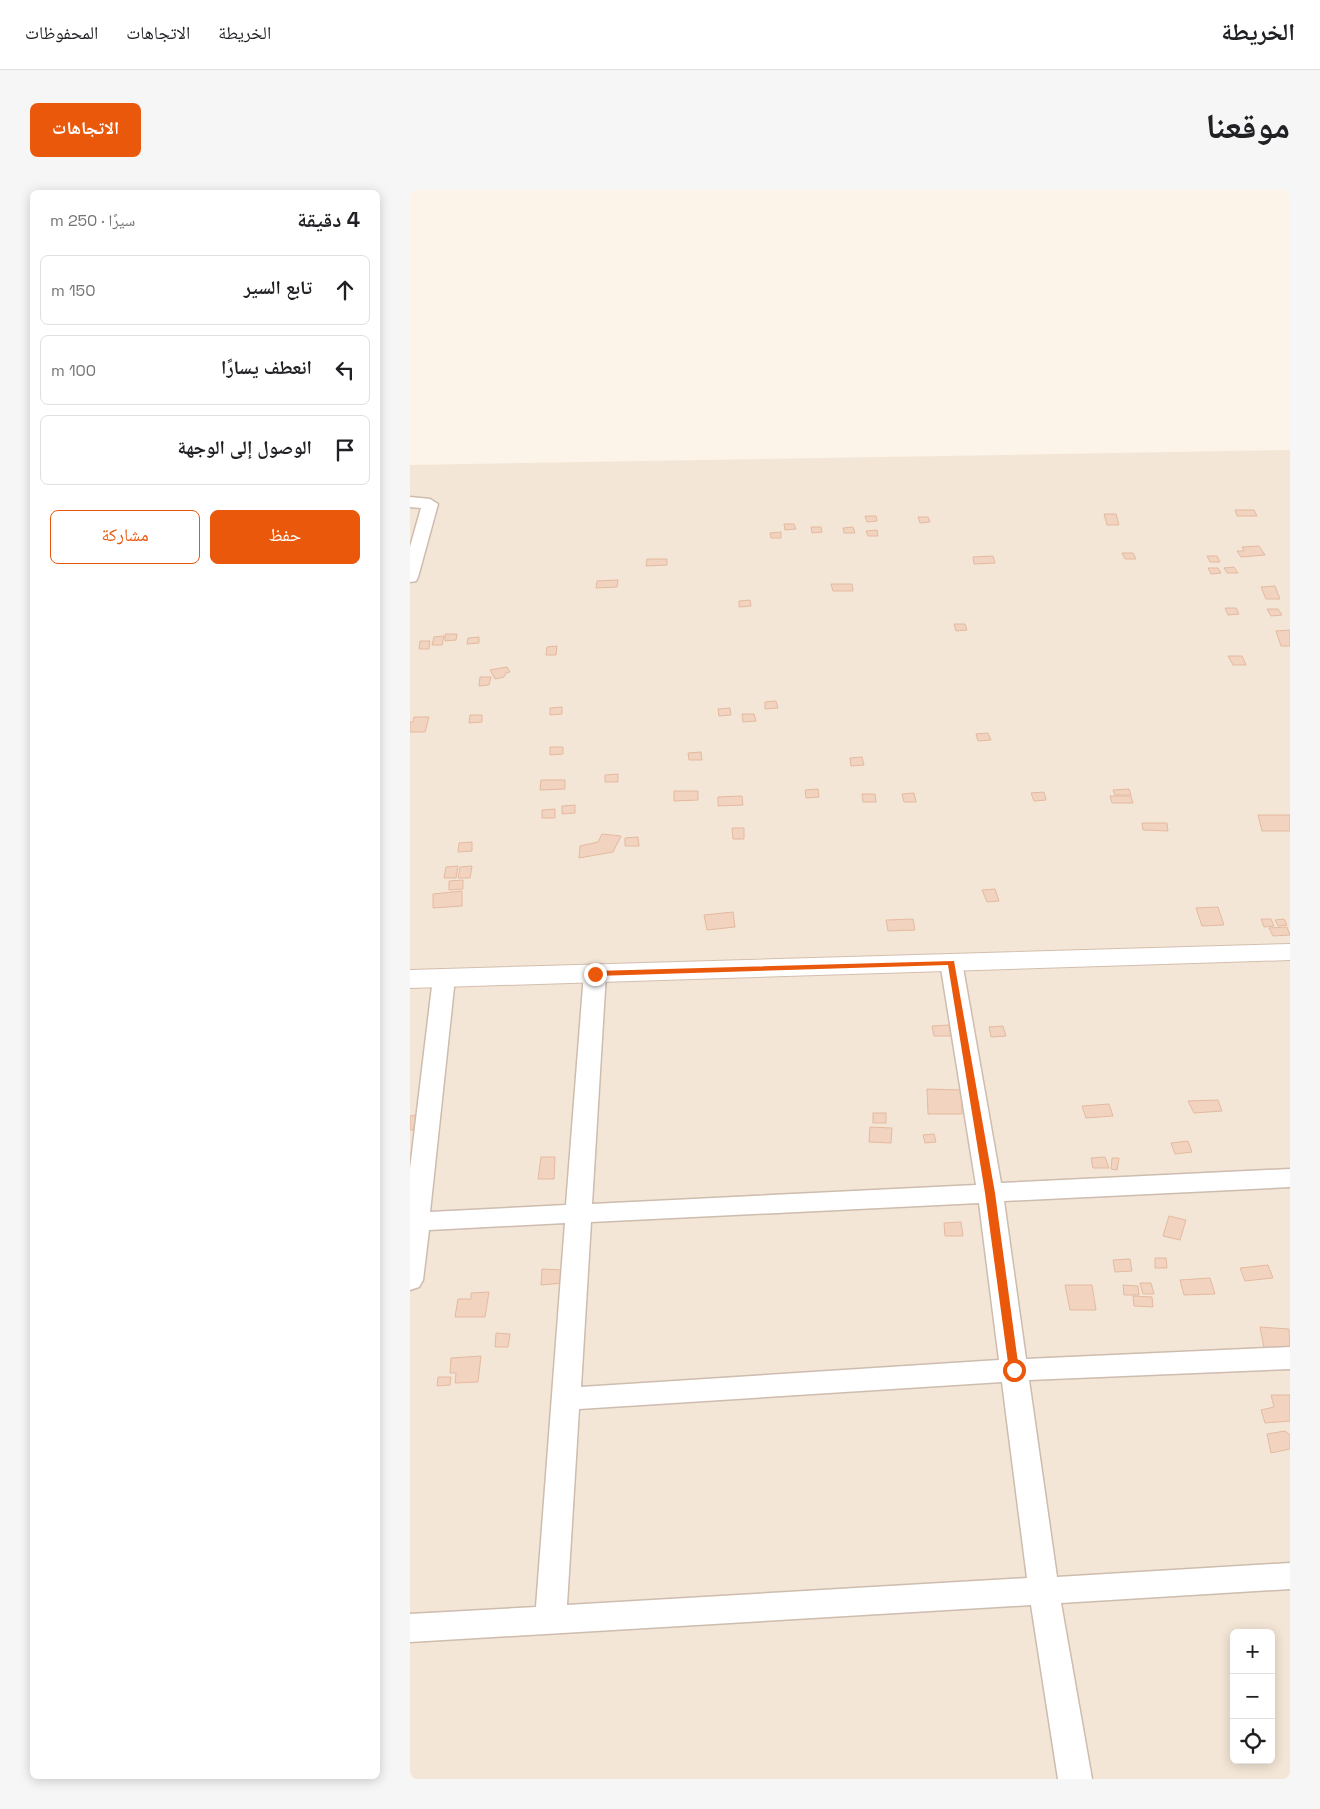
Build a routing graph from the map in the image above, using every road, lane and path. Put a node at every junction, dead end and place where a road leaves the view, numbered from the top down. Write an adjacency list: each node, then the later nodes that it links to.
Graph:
1 (410, 502): 2 (street)
2 (410, 577)
3 (1290, 952): 4 (street)
4 (952, 962): 5 (street); 9 (street)
5 (595, 974): 6 (street); 10 (street)
6 (444, 978): 7 (street); 11 (street)
7 (410, 979)
8 (1290, 1178): 9 (street)
9 (990, 1193): 10 (street); 14 (street)
10 (578, 1214): 11 (street); 15 (street)
11 (413, 1222): 12 (street)
12 (410, 1280)
13 (1290, 1358): 14 (street)
14 (1014, 1370): 15 (street); 17 (street)
15 (566, 1399): 18 (street)
16 (1290, 1576): 17 (street)
17 (1044, 1591): 18 (street); 20 (street)
18 (551, 1619): 19 (street)
19 (410, 1628)
20 (1075, 1779)

